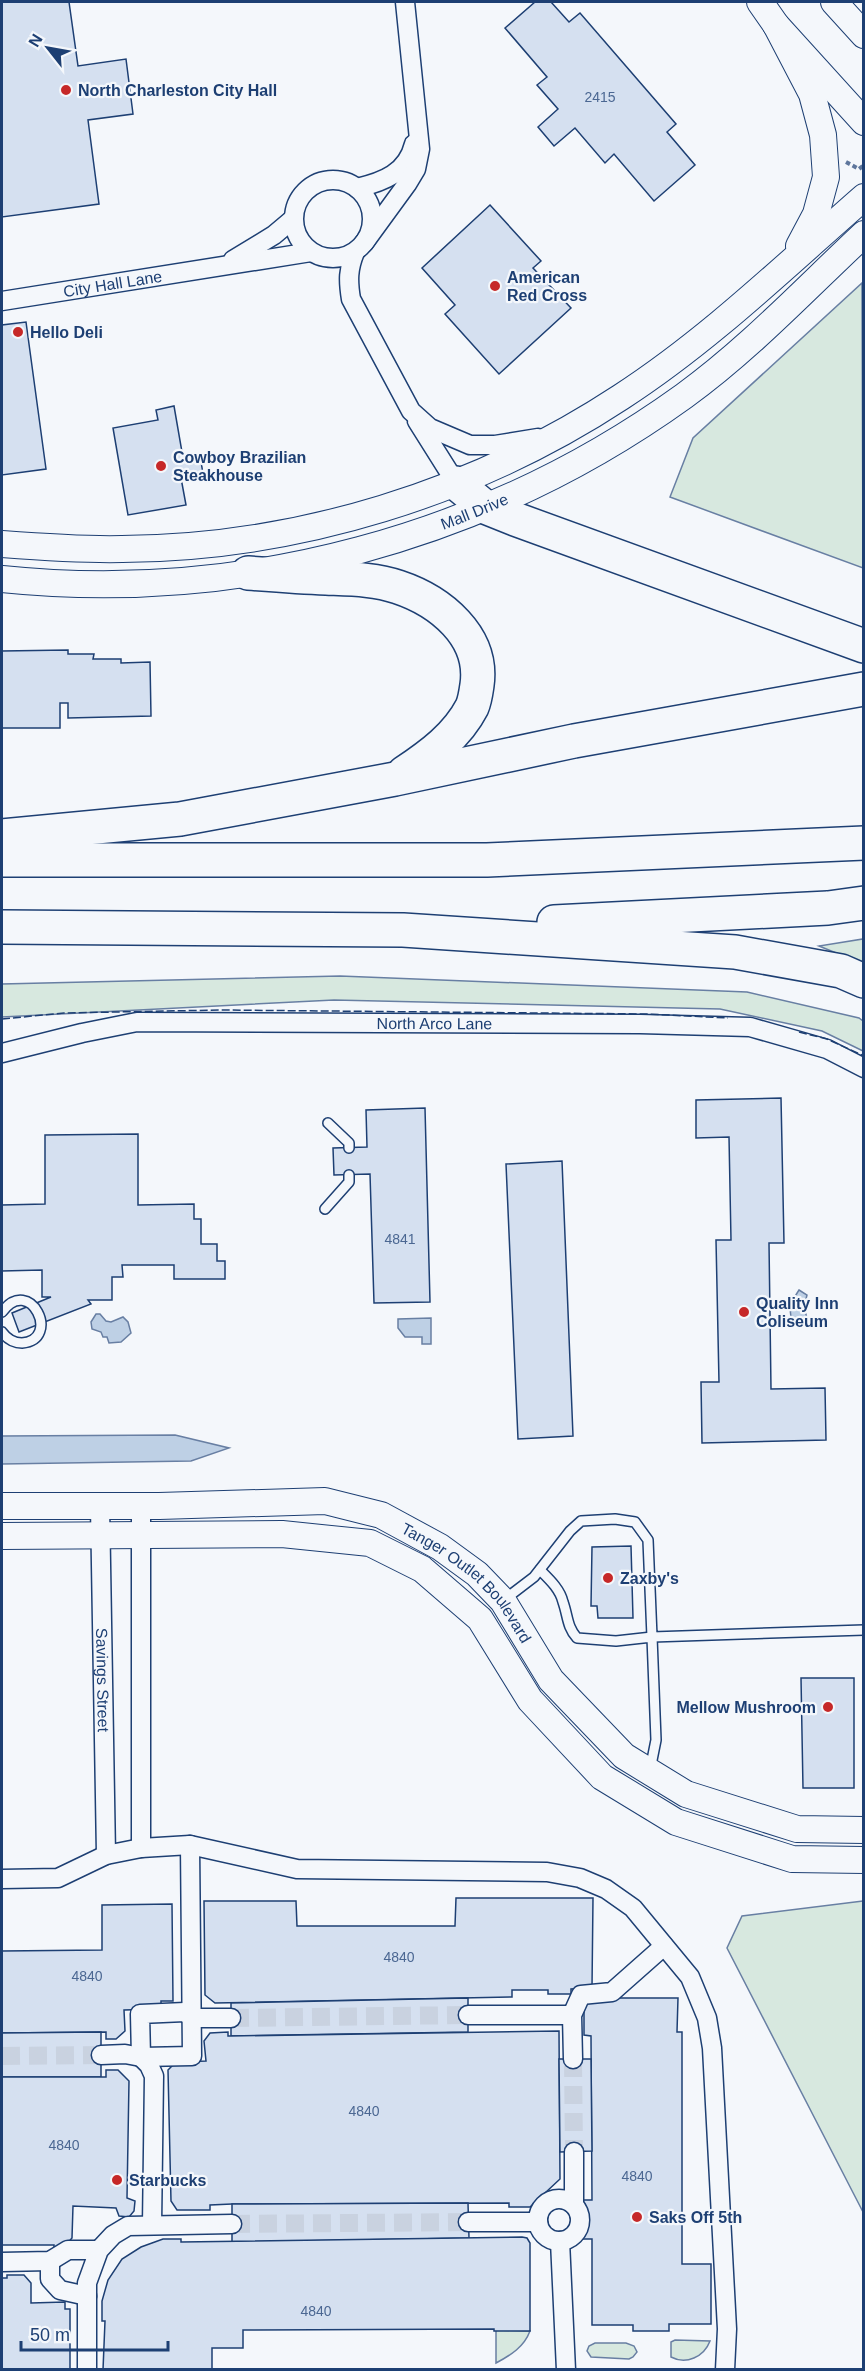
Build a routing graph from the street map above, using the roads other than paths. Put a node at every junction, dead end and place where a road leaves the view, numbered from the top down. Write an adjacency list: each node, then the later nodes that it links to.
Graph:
1 (405, 2): 7 (street)
2 (760, 2): 4 (street)
3 (834, 2): 5 (street)
4 (776, 25): 6 (street); 16 (street)
5 (864, 35)
6 (864, 122)
7 (418, 128): 8 (street); 13 (street)
8 (357, 188): 10 (street); 13 (street)
9 (864, 197): 16 (street, Mall Drive)
10 (293, 219): 14 (street); 17 (street, City Hall Lane)
11 (864, 234): 15 (street, Mall Drive)
12 (864, 244): 15 (street)
13 (360, 248): 14 (street); 19 (street)
14 (311, 252): 17 (street, City Hall Lane)
15 (840, 256): 22 (street, Mall Drive)
16 (789, 263): 20 (street, Mall Drive)
17 (223, 265): 18 (street, City Hall Lane)
18 (2, 301)
19 (411, 411): 20 (street); 21 (street)
20 (557, 435): 21 (street, Mall Drive)
21 (456, 483): 22 (highway); 23 (street, Mall Drive)
22 (485, 507): 24 (street, Mall Drive); 26 (highway)
23 (2, 544)
24 (248, 573): 25 (street, Mall Drive); 28 (highway)
25 (2, 579)
26 (864, 646)
27 (864, 689): 28 (highway)
28 (395, 780): 29 (highway)
29 (2, 836)
30 (864, 843): 31 (highway)
31 (2, 860)
32 (864, 903): 34 (highway)
33 (2, 927): 34 (highway)
34 (403, 930): 35 (highway)
35 (864, 981)
36 (2, 1053): 37 (street, North Arco Lane)
37 (864, 1068)
38 (328, 1123): 39 (lane)
39 (349, 1148)
40 (349, 1175): 41 (lane)
41 (326, 1209)
42 (2, 1312): 43 (lane)
43 (2, 1332)
44 (2, 1506): 45 (street, Tanger Outlet Boulevard)
45 (100, 1506): 46 (street, Tanger Outlet Boulevard); 47 (street, Savings Street)
46 (141, 1506): 48 (street); 51 (street, Tanger Outlet Boulevard)
47 (101, 1535): 48 (street, Tanger Outlet Boulevard); 49 (street, Tanger Outlet Boulevard); 58 (street, Savings Street)
48 (141, 1535): 57 (street); 59 (street, Tanger Outlet Boulevard)
49 (2, 1536)
50 (540, 1570): 51 (lane); 53 (lane); 53 (lane)
51 (503, 1600): 54 (street, Tanger Outlet Boulevard)
52 (864, 1630): 53 (lane)
53 (652, 1637): 54 (lane)
54 (649, 1772): 55 (street, Tanger Outlet Boulevard)
55 (864, 1830)
56 (190, 1845): 57 (street); 61 (street); 64 (street)
57 (141, 1848): 58 (street)
58 (106, 1855): 60 (street)
59 (864, 1860)
60 (2, 1879)
61 (664, 1946): 63 (street); 82 (street)
62 (468, 2015): 63 (street)
63 (572, 2015): 68 (street)
64 (192, 2018): 65 (street); 67 (street); 67 (street)
65 (231, 2018)
66 (101, 2055): 67 (street)
67 (141, 2057): 74 (street)
68 (573, 2059)
69 (574, 2152): 70 (street)
70 (574, 2205): 72 (street); 75 (street)
71 (468, 2222): 72 (street)
72 (538, 2222): 75 (street)
73 (232, 2224): 74 (street)
74 (152, 2225): 76 (street)
75 (560, 2241): 81 (street)
76 (99, 2250): 77 (street); 79 (street)
77 (50, 2261): 78 (street); 79 (street)
78 (2, 2262)
79 (87, 2296): 80 (street)
80 (87, 2370)
81 (566, 2370)
82 (725, 2370)

